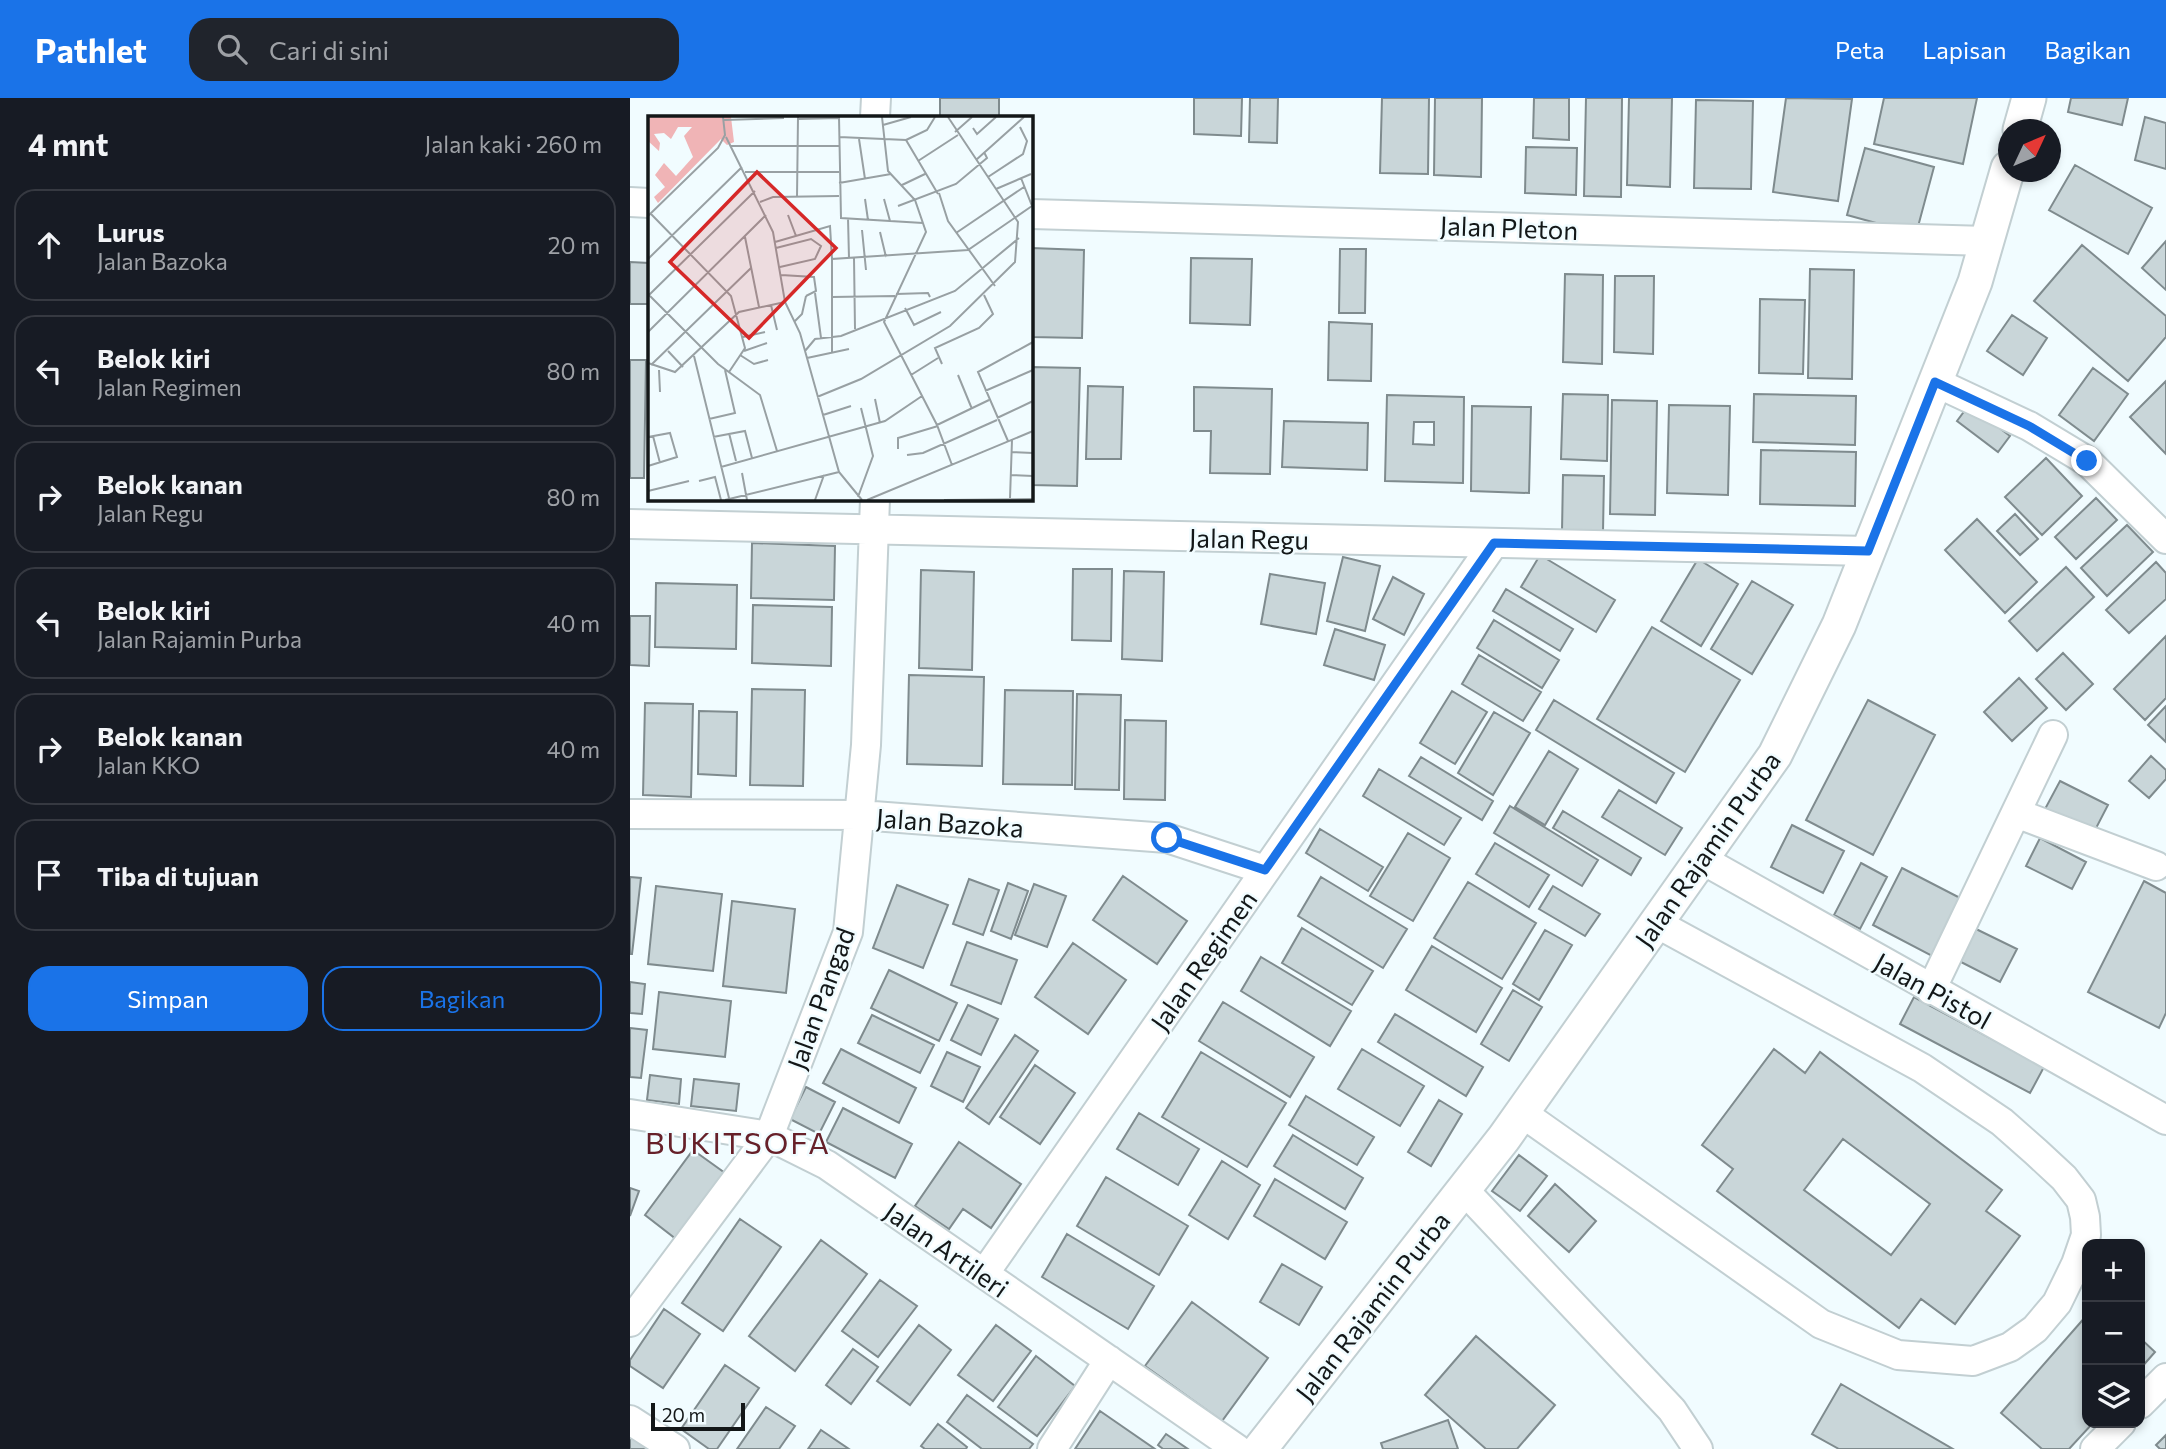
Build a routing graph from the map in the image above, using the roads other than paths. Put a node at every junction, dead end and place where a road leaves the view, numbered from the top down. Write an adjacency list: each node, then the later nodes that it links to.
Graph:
1 (876, 98): 3 (street)
2 (2029, 98): 4 (street)
3 (876, 116)
4 (2023, 119)
5 (2004, 182): 9 (street, Jalan Rajamin Purba)
6 (630, 202): 7 (street)
7 (648, 203)
8 (1032, 214): 9 (street, Jalan Pleton)
9 (1987, 241): 10 (street, Jalan Rajamin Purba)
10 (1935, 382): 14 (street); 16 (street, Jalan Rajamin Purba)
11 (875, 500): 13 (street, Jalan Pangad)
12 (630, 524): 13 (street, Jalan Regu)
13 (875, 529): 15 (street, Jalan Regu); 20 (street, Jalan Pangad)
14 (2166, 539)
15 (1494, 543): 16 (street, Jalan Regu); 23 (street, Jalan Regimen)
16 (1868, 551): 21 (street, Jalan Rajamin Purba)
17 (2053, 735): 18 (street)
18 (2016, 813): 22 (street); 25 (street)
19 (630, 814): 20 (street, Jalan Bazoka)
20 (860, 815): 23 (street, Jalan Bazoka); 29 (street, Jalan Pangad)
21 (1701, 859): 24 (street, Jalan Rajamin Purba); 25 (street, Jalan Pistol)
22 (2156, 866)
23 (1265, 870): 31 (street, Jalan Regimen)
24 (1656, 923): 26 (street, Jalan Rajamin Purba); 26 (street)
25 (1931, 990): 28 (street, Jalan Pistol)
26 (1522, 1113): 30 (street, Jalan Rajamin Purba)
27 (630, 1114): 29 (street, Jalan Artileri)
28 (2166, 1120)
29 (769, 1136): 31 (street, Jalan Artileri); 32 (street, Jalan Pangad)
30 (1464, 1190): 41 (street, Jalan Rajamin Purba); 42 (street)
31 (984, 1274): 33 (street, Jalan Artileri)
32 (630, 1322)
33 (1109, 1360): 39 (street); 40 (street, Jalan Artileri)
34 (2166, 1378): 35 (street)
35 (2145, 1399)
36 (630, 1420): 38 (street)
37 (2116, 1428): 43 (street)
38 (675, 1449)
39 (1052, 1449)
40 (1237, 1449)
41 (1260, 1449)
42 (1698, 1449)
43 (2095, 1449)

